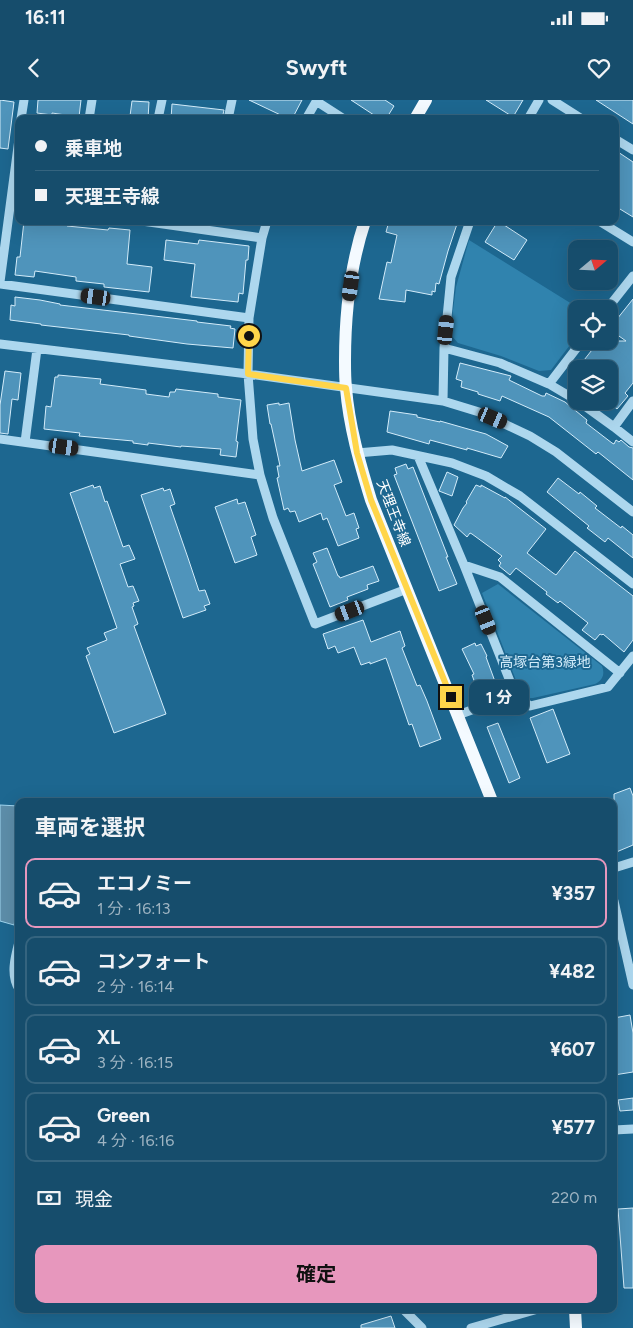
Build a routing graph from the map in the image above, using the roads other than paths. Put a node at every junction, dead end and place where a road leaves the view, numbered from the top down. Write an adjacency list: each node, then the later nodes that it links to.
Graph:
1 (24, 100): 9 (street)
2 (92, 100): 10 (street)
3 (162, 100): 11 (street)
4 (232, 100): 12 (street)
5 (426, 100): 15 (main road)
6 (539, 100): 16 (street)
7 (552, 100): 17 (street)
8 (316, 101): 13 (street); 14 (street)
9 (22, 115)
10 (90, 115)
11 (159, 115)
12 (229, 115)
13 (308, 115)
14 (338, 115)
15 (417, 115)
16 (530, 115)
17 (576, 115)
18 (619, 141): 19 (street)
19 (633, 150)
20 (15, 204): 28 (street)
21 (170, 225): 26 (street)
22 (266, 225): 26 (street)
23 (365, 225): 39 (main road, 天理王寺線)
24 (469, 225): 34 (street)
25 (605, 225): 27 (street)
26 (262, 238): 32 (street)
27 (633, 242)
28 (2, 245): 30 (street)
29 (633, 276): 31 (street)
30 (0, 283): 32 (street)
31 (615, 300)
32 (249, 318): 37 (street)
33 (0, 344): 35 (street)
34 (444, 348): 38 (street); 41 (street)
35 (37, 349): 37 (street); 46 (street)
36 (575, 350): 38 (street)
37 (248, 374): 39 (street); 50 (street)
38 (549, 384): 40 (street)
39 (346, 388): 41 (street); 48 (main road, 天理王寺線)
40 (568, 396)
41 (442, 401): 51 (street)
42 (633, 401): 44 (street)
43 (590, 410): 44 (street)
44 (614, 427): 47 (street)
45 (0, 439): 46 (street)
46 (25, 442): 50 (street)
47 (633, 442)
48 (357, 453): 49 (street); 54 (main road, 天理王寺線)
49 (418, 456): 52 (street); 53 (street)
50 (260, 475): 54 (street)
51 (633, 512)
52 (464, 565): 56 (street); 57 (street)
53 (633, 584)
54 (407, 589): 58 (main road, 天理王寺線)
55 (633, 656): 56 (street)
56 (620, 673): 57 (street)
57 (515, 694): 58 (street)
58 (458, 715): 59 (main road, 天理王寺線)
59 (491, 798)
60 (633, 862): 61 (street)
61 (617, 867)
62 (617, 912): 64 (street)
63 (15, 958): 65 (street)
64 (630, 958): 66 (street)
65 (15, 973)
66 (633, 985)
67 (633, 1129): 68 (street)
68 (617, 1130)
69 (407, 1313): 72 (street)
70 (524, 1313): 73 (street)
71 (575, 1313): 74 (main road)
72 (422, 1328)
73 (471, 1328)
74 (576, 1328)

